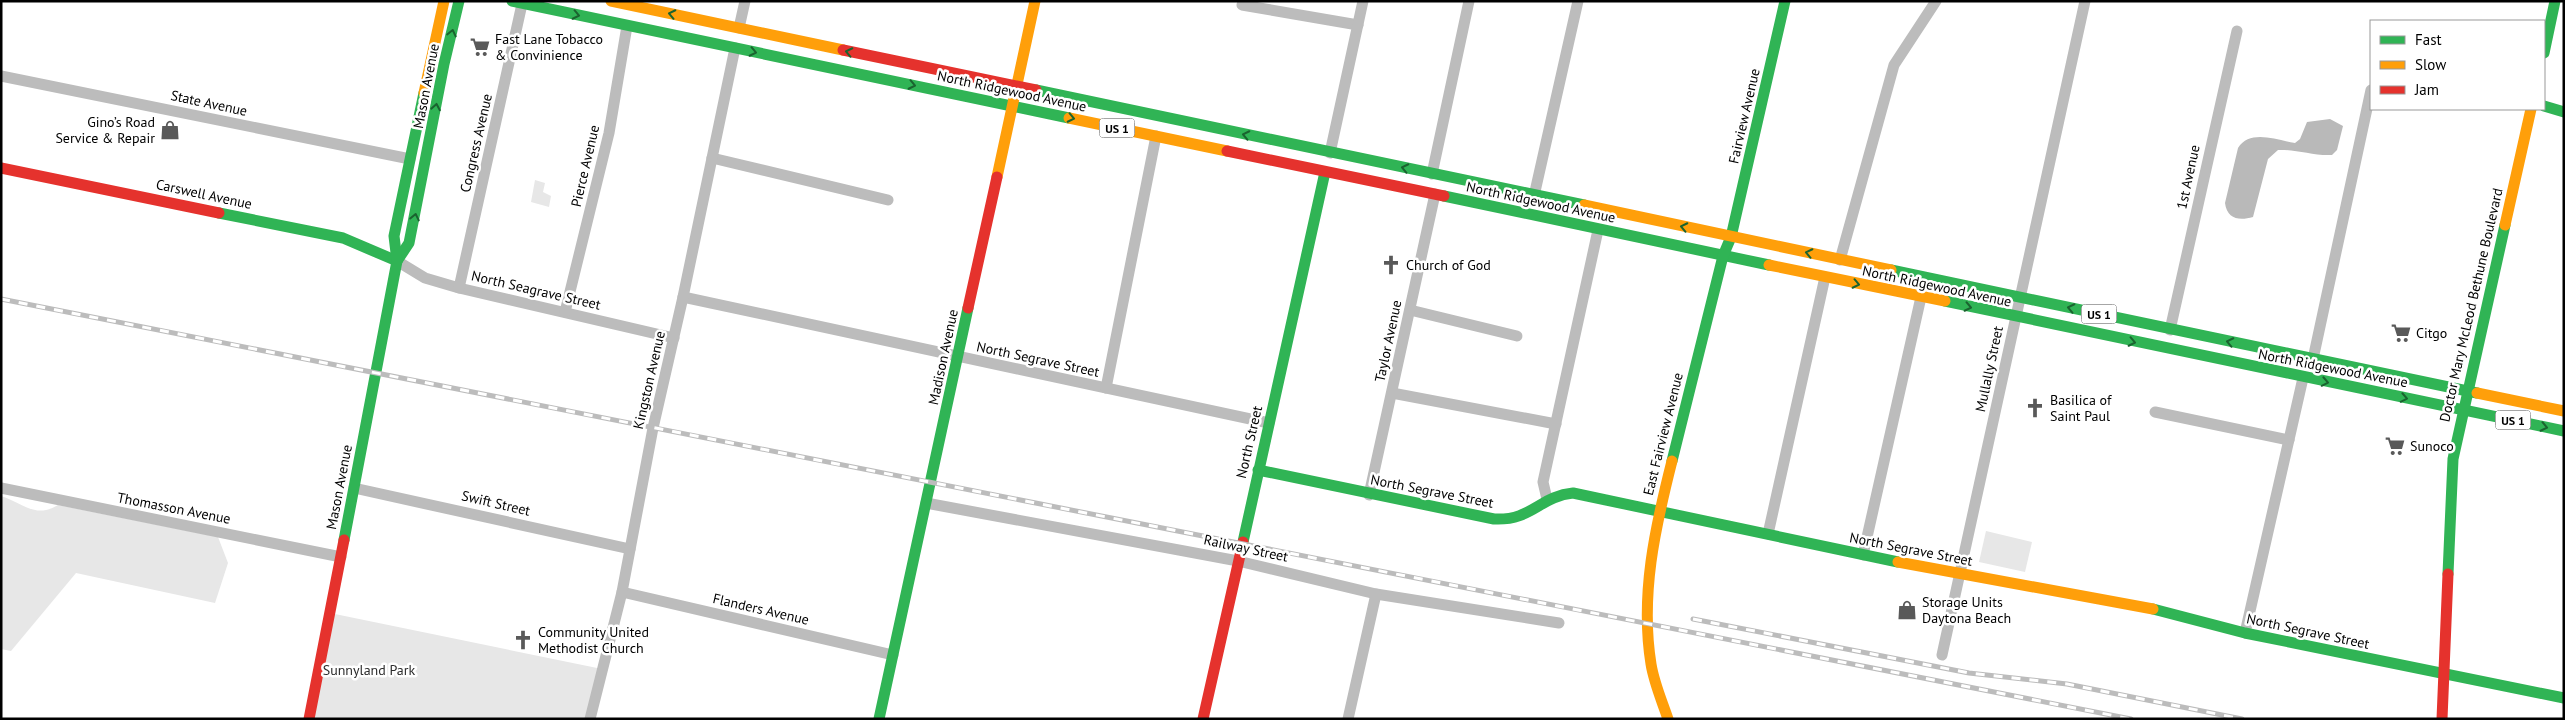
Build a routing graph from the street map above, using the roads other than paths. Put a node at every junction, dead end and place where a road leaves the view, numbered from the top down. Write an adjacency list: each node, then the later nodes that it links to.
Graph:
1 (444, 1): 31 (main road, Mason Avenue)
2 (459, 1): 44 (main road, Mason Avenue, one-way to 2)
3 (610, 1): 15 (main road, North Ridgewood Avenue / US 1)
4 (745, 1): 18 (street)
5 (1035, 1): 23 (main road, Madison Avenue)
6 (1243, 1): 16 (street)
7 (1363, 1): 16 (street)
8 (1469, 1): 35 (street)
9 (1578, 1): 37 (street)
10 (1785, 1): 41 (main road, Fairview Avenue)
11 (1936, 1): 43 (street)
12 (2085, 1): 49 (street, Mullally Street)
13 (2555, 1): 21 (main road)
14 (517, 2): 17 (main road, North Ridgewood Avenue / US 1, one-way to 17); 46 (street, Congress Avenue)
15 (632, 4): 18 (main road, North Ridgewood Avenue / US 1, one-way to 15)
16 (1358, 25): 30 (street)
17 (628, 26): 20 (main road, North Ridgewood Avenue / US 1); 51 (street, Pierce Avenue)
18 (739, 28): 23 (main road, North Ridgewood Avenue / US 1, one-way to 18)
19 (2237, 31): 53 (street, 1st Avenue)
20 (735, 48): 25 (main road, North Ridgewood Avenue / US 1, one-way to 25); 32 (street, Kingston Avenue)
21 (2545, 48)
22 (1, 76): 31 (street, State Avenue)
23 (1017, 87): 25 (main road, Madison Avenue); 30 (main road, North Ridgewood Avenue / US 1, one-way to 23)
24 (2370, 95): 57 (street)
25 (1012, 106): 29 (main road, North Ridgewood Avenue / US 1, one-way to 29); 56 (main road, Madison Avenue)
26 (2545, 106): 28 (main road)
27 (2531, 110): 60 (main road, Doctor Mary McLeod Bethune Boulevard)
28 (2564, 112)
29 (1156, 136): 34 (main road, North Ridgewood Avenue / US 1); 59 (street)
30 (1330, 152): 35 (main road, North Ridgewood Avenue / US 1, one-way to 30)
31 (410, 158): 44 (main road, Mason Avenue)
32 (712, 158): 38 (street); 47 (street, Kingston Avenue)
33 (1, 168): 44 (main road, Carswell Avenue)
34 (1325, 172): 36 (main road, North Ridgewood Avenue / US 1); 65 (main road, North Street)
35 (1432, 174): 37 (main road, North Ridgewood Avenue / US 1)
36 (1435, 194): 39 (main road, North Ridgewood Avenue / US 1); 50 (street, Taylor Avenue)
37 (1534, 196): 39 (main road); 41 (main road, North Ridgewood Avenue / US 1, one-way to 37)
38 (888, 200)
39 (1508, 210): 40 (main road, North Ridgewood Avenue / US 1)
40 (1598, 230): 42 (main road, North Ridgewood Avenue / US 1); 66 (street)
41 (1731, 237): 42 (main road, East Fairview Avenue); 43 (main road, North Ridgewood Avenue / US 1, one-way to 41)
42 (1723, 256): 45 (main road, North Ridgewood Avenue / US 1); 75 (main road, East Fairview Avenue)
43 (1840, 260): 49 (main road, North Ridgewood Avenue / US 1)
44 (397, 261): 46 (street, North Seagrave Street); 71 (main road, Mason Avenue)
45 (1825, 277): 48 (main road, North Ridgewood Avenue / US 1, one-way to 48); 76 (street)
46 (459, 288): 51 (street, North Seagrave Street)
47 (683, 297): 55 (street, Kingston Avenue); 56 (street, North Segrave Street)
48 (1920, 297): 52 (main road, North Ridgewood Avenue / US 1, one-way to 52); 78 (street)
49 (2020, 298): 52 (street, Mullally Street); 53 (main road, North Ridgewood Avenue / US 1, one-way to 49)
50 (1410, 310): 54 (street); 61 (street, Taylor Avenue)
51 (565, 312): 55 (street, North Seagrave Street)
52 (2016, 318): 58 (main road, North Ridgewood Avenue / US 1, one-way to 58); 81 (street, Mullally Street)
53 (2170, 330): 57 (main road, North Ridgewood Avenue / US 1, one-way to 53)
54 (1517, 336)
55 (674, 338): 77 (street, Kingston Avenue)
56 (958, 357): 59 (street, North Segrave Street); 74 (main road, Madison Avenue)
57 (2313, 359): 60 (main road, North Ridgewood Avenue / US 1)
58 (2303, 378): 62 (main road, North Ridgewood Avenue / US 1, one-way to 62); 68 (street)
59 (1106, 388): 65 (street, North Segrave Street)
60 (2467, 389): 62 (main road, Doctor Mary McLeod Bethune Boulevard); 63 (main road, North Ridgewood Avenue / US 1)
61 (1392, 393): 66 (street); 72 (street, Taylor Avenue)
62 (2462, 409): 67 (main road, North Ridgewood Avenue / US 1, one-way to 67); 88 (main road, Doctor Mary McLeod Bethune Boulevard)
63 (2564, 410)
64 (2156, 412): 68 (street)
65 (1269, 423): 69 (main road, North Street)
66 (1556, 424): 73 (street)
67 (2564, 431)
68 (2289, 440): 85 (street)
69 (1258, 470): 72 (main road, North Segrave Street); 80 (main road, North Street)
70 (1, 488): 79 (street, Thomasson Avenue)
71 (354, 488): 77 (street, Swift Street); 79 (main road, Mason Avenue)
72 (1369, 495): 73 (main road, North Segrave Street)
73 (1546, 499): 75 (main road, North Segrave Street)
74 (926, 503): 80 (street, Railway Street); 86 (main road, Madison Avenue)
75 (1659, 512): 76 (main road, North Segrave Street); 95 (main road, East Fairview Avenue)
76 (1768, 534): 78 (main road, North Segrave Street)
77 (630, 549): 82 (street, Kingston Avenue)
78 (1863, 555): 81 (main road, North Segrave Street)
79 (341, 557): 90 (main road, Mason Avenue)
80 (1238, 561): 83 (street, Railway Street); 93 (main road, North Street)
81 (1960, 575): 85 (main road, North Segrave Street); 87 (street, Mullally Street)
82 (622, 592): 86 (street, Flanders Avenue); 91 (street, Kingston Avenue)
83 (1376, 594): 84 (street, Railway Street); 94 (street)
84 (1558, 623)
85 (2245, 633): 88 (main road, North Segrave Street)
86 (893, 654): 92 (main road, Madison Avenue)
87 (1942, 655)
88 (2444, 674): 89 (main road, North Segrave Street); 96 (main road, Doctor Mary McLeod Bethune Boulevard)
89 (2564, 698)
90 (309, 719)
91 (590, 719)
92 (879, 719)
93 (1203, 719)
94 (1348, 719)
95 (1668, 719)
96 (2442, 719)

